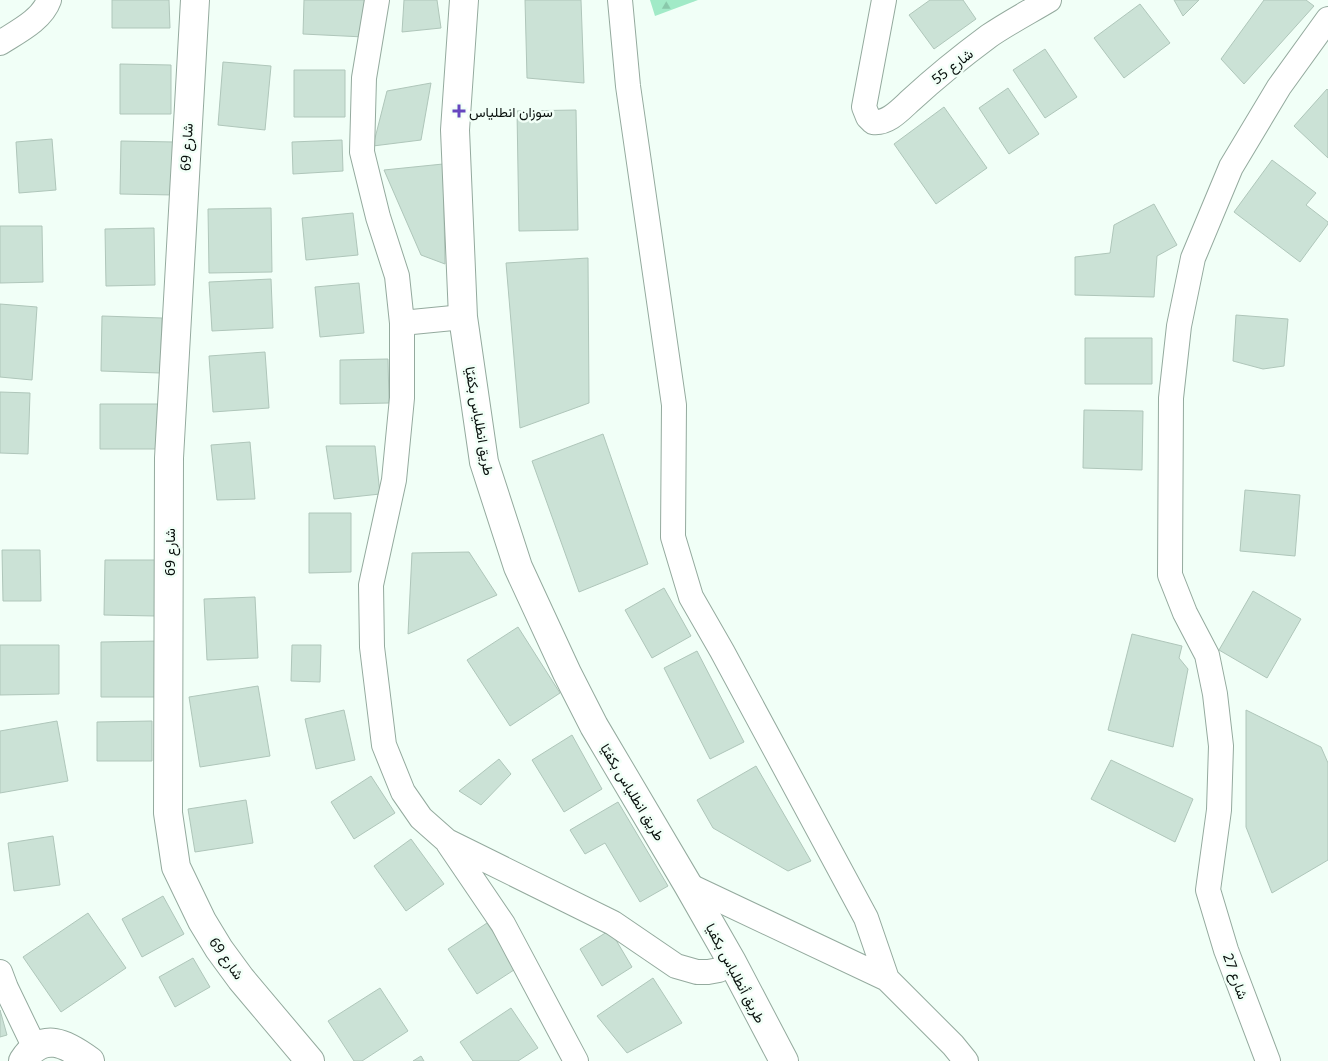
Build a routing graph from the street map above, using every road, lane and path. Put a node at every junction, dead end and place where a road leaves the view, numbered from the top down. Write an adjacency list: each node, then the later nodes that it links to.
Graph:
1 (49, 0): 9 (street)
2 (195, 0): 19 (main road, شارع 69)
3 (377, 0): 11 (street)
4 (464, 0): 10 (main road, طريق انطلياس بكفيّا)
5 (620, 0): 16 (street)
6 (884, 0): 7 (street, شارع 55)
7 (1049, 0)
8 (1328, 19): 23 (street, شارع 27)
9 (0, 43)
10 (463, 317): 11 (street); 13 (main road, طريق انطلياس بكفيّا)
11 (402, 323): 12 (street)
12 (447, 841): 14 (street); 20 (street)
13 (688, 885): 14 (main road, طريق أنطلياس بكفيا); 16 (street)
14 (732, 962): 21 (main road, طريق أنطلياس بكفيا)
15 (0, 972): 17 (street)
16 (886, 979): 22 (street)
17 (29, 1054): 18 (main road)
18 (90, 1061)
19 (310, 1061)
20 (576, 1061)
21 (784, 1061)
22 (966, 1061)
23 (1268, 1061)

